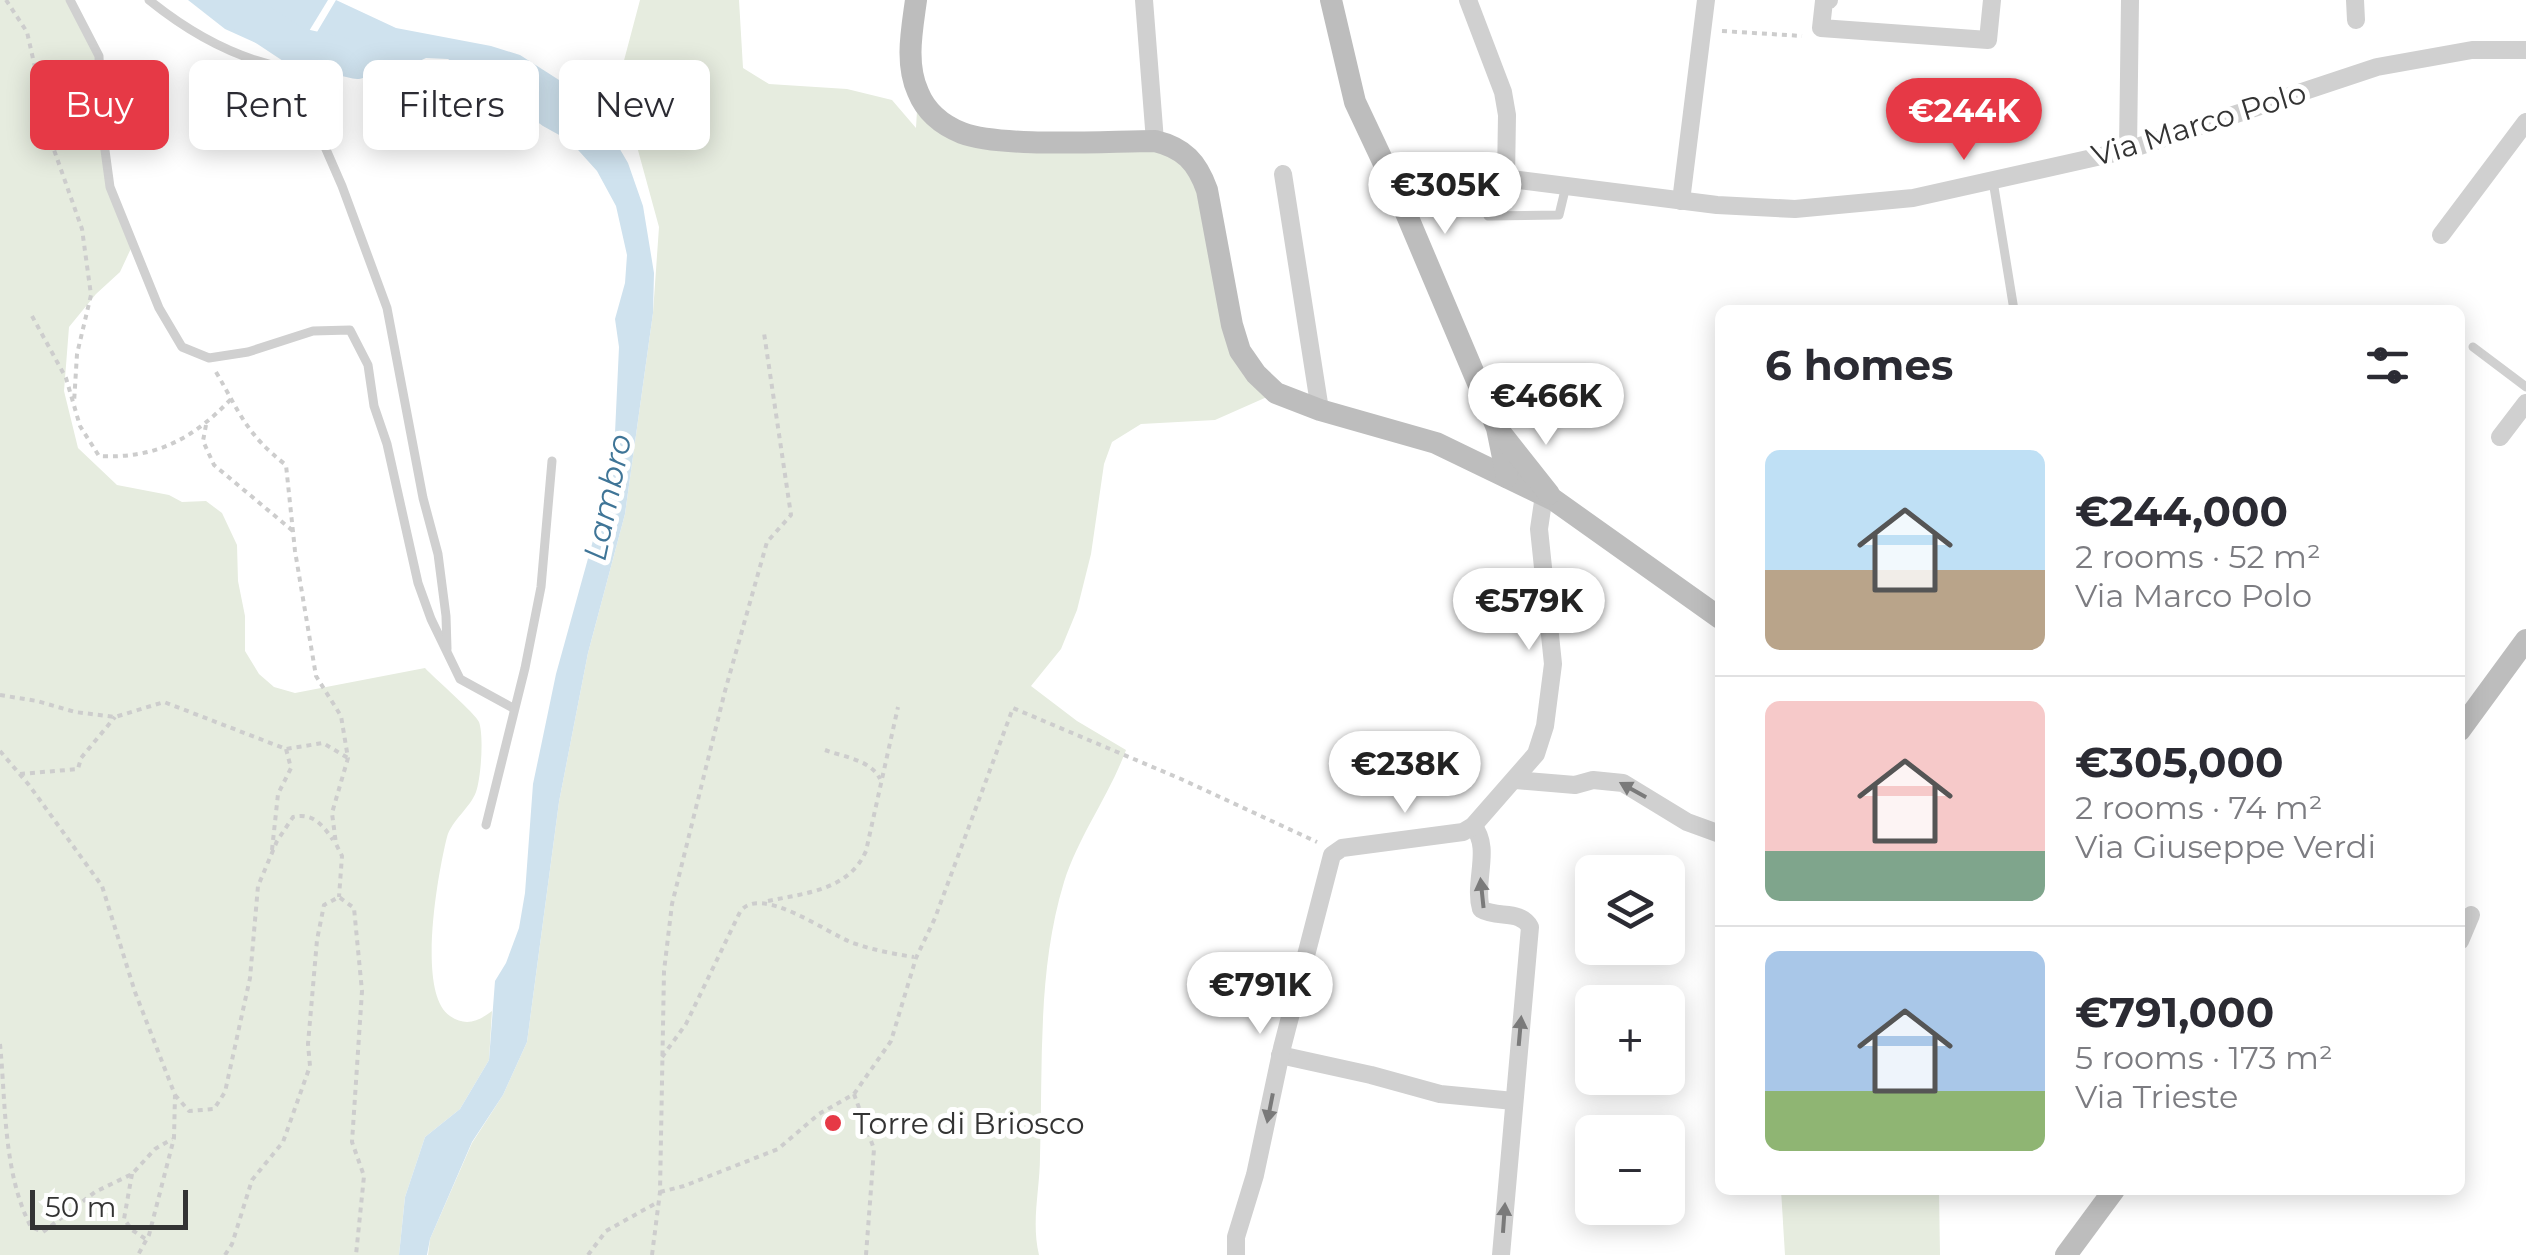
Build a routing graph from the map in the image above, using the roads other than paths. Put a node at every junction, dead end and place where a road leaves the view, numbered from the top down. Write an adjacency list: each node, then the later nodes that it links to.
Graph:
1 (70, 0): 37 (lane)
2 (149, 0): 37 (lane)
3 (916, 0): 15 (street)
4 (1144, 0): 15 (street)
5 (1332, 0): 21 (street)
6 (1468, 0): 18 (street)
7 (1706, 0): 22 (street)
8 (1829, 0): 9 (street)
9 (1992, 0)
10 (2130, 0): 16 (street)
11 (2356, 0): 12 (street)
12 (2356, 20)
13 (2526, 50): 16 (street, Via Marco Polo)
14 (2526, 122): 24 (street)
15 (1154, 141): 29 (street)
16 (2128, 150): 19 (street, Via Marco Polo)
17 (1283, 174): 29 (street)
18 (1506, 178): 20 (street, Via Marco Polo); 21 (street, Via Marco Polo)
19 (1994, 182): 22 (street, Via Marco Polo); 25 (lane)
20 (1566, 186): 22 (street, Via Marco Polo); 23 (lane)
21 (1395, 188): 30 (street)
22 (1681, 201)
23 (1488, 216)
24 (2441, 235)
25 (2013, 305)
26 (2473, 346): 27 (lane)
27 (2526, 387)
28 (2526, 403): 31 (street)
29 (1320, 410): 33 (street)
30 (1497, 428): 33 (street); 34 (street)
31 (2500, 437)
32 (552, 461): 38 (lane)
33 (1507, 478): 34 (street)
34 (1549, 498): 35 (street); 40 (street)
35 (1715, 614)
36 (2526, 640): 39 (street)
37 (447, 652): 38 (lane)
38 (513, 708): 42 (lane)
39 (2465, 723)
40 (1516, 780): 41 (street); 43 (street, one-way to 40)
41 (1479, 820): 46 (street); 47 (street, one-way to 41)
42 (486, 825)
43 (1715, 832)
44 (2471, 914): 45 (street)
45 (2465, 929)
46 (1280, 1055): 47 (street); 49 (street, one-way to 49)
47 (1514, 1101): 50 (street, one-way to 47)
48 (2110, 1195): 51 (street)
49 (1236, 1255)
50 (1501, 1255)
51 (2066, 1255)

